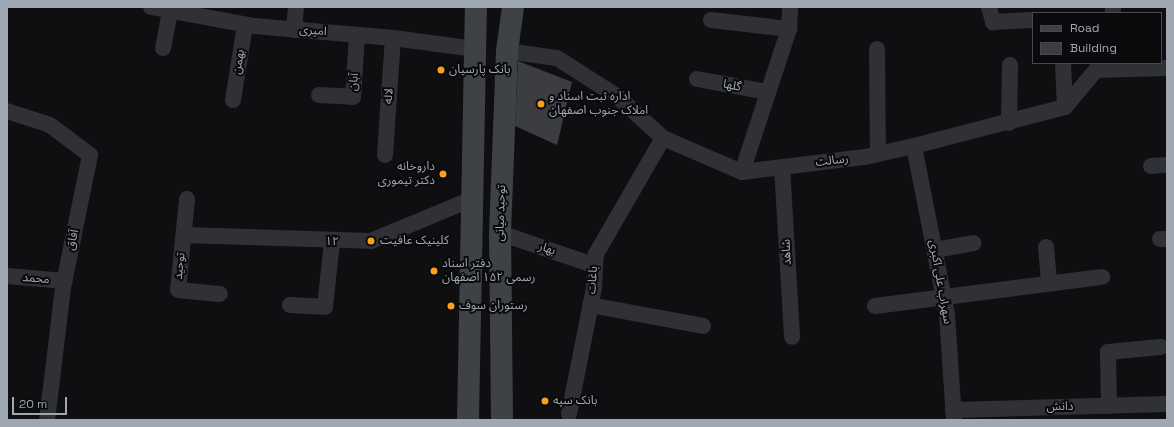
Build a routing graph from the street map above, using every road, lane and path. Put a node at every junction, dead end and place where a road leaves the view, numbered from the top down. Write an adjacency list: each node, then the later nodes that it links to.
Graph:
1 (151, 7): 7 (street, امیری)
2 (296, 7): 12 (street)
3 (476, 7): 16 (main road)
4 (513, 7): 18 (main road, توحید میانی)
5 (790, 7): 11 (street)
6 (989, 7): 9 (street)
7 (170, 12): 10 (street, امیری); 15 (street)
8 (711, 20): 11 (street)
9 (1032, 20)
10 (245, 25): 12 (street, امیری); 26 (street, بهمن)
11 (789, 29): 24 (street)
12 (294, 30): 13 (street, امیری)
13 (356, 35): 14 (street, امیری); 25 (street, آبان)
14 (393, 38): 16 (street, امیری); 33 (street, لاله)
15 (163, 48)
16 (475, 49): 38 (main road)
17 (877, 49): 32 (street)
18 (507, 51): 30 (street); 35 (main road, توحید میانی)
19 (1063, 64): 27 (street)
20 (1010, 65): 29 (street)
21 (1113, 66): 22 (street); 27 (street)
22 (1167, 68)
23 (697, 79): 24 (street, گلها)
24 (768, 92): 39 (street)
25 (319, 94)
26 (233, 100)
27 (1065, 107): 29 (street, رسالت)
28 (7, 111): 51 (street, آفاق)
29 (1009, 123): 31 (street, رسالت)
30 (663, 138): 39 (street); 48 (street, باغات)
31 (914, 146): 32 (street, رسالت); 47 (street, سهراب علی اکبری)
32 (878, 154): 37 (street, رسالت)
33 (385, 155)
34 (1167, 165): 36 (street)
35 (504, 166): 38 (main road); 42 (main road, توحید میانی)
36 (1151, 166)
37 (782, 167): 39 (street, رسالت); 59 (street, شاهد)
38 (473, 168): 41 (main road)
39 (742, 172)
40 (187, 199): 43 (street, توحید)
41 (472, 199): 44 (street, ۱۲); 66 (main road)
42 (500, 233): 48 (street, بهار); 67 (main road, توحید میانی)
43 (184, 235): 44 (street, ۱۲); 53 (street, توحید)
44 (332, 242): 55 (street)
45 (973, 243): 47 (street)
46 (1046, 246): 52 (street)
47 (935, 250): 54 (street, سهراب علی اکبری)
48 (593, 265): 56 (street, باغات)
49 (7, 276): 51 (street, محمد)
50 (1102, 277): 52 (street)
51 (65, 281): 65 (street, آفاق)
52 (1050, 283): 54 (street)
53 (220, 294)
54 (944, 297): 57 (street); 64 (street, سهراب علی اکبری)
55 (290, 305)
56 (590, 305): 58 (street); 63 (street, باغات)
57 (874, 306)
58 (703, 326)
59 (792, 337)
60 (1161, 346): 62 (street)
61 (1167, 404): 62 (street, دانش)
62 (1109, 406): 64 (street, دانش)
63 (569, 414)
64 (954, 415)
65 (47, 420)
66 (468, 420)
67 (502, 420)

